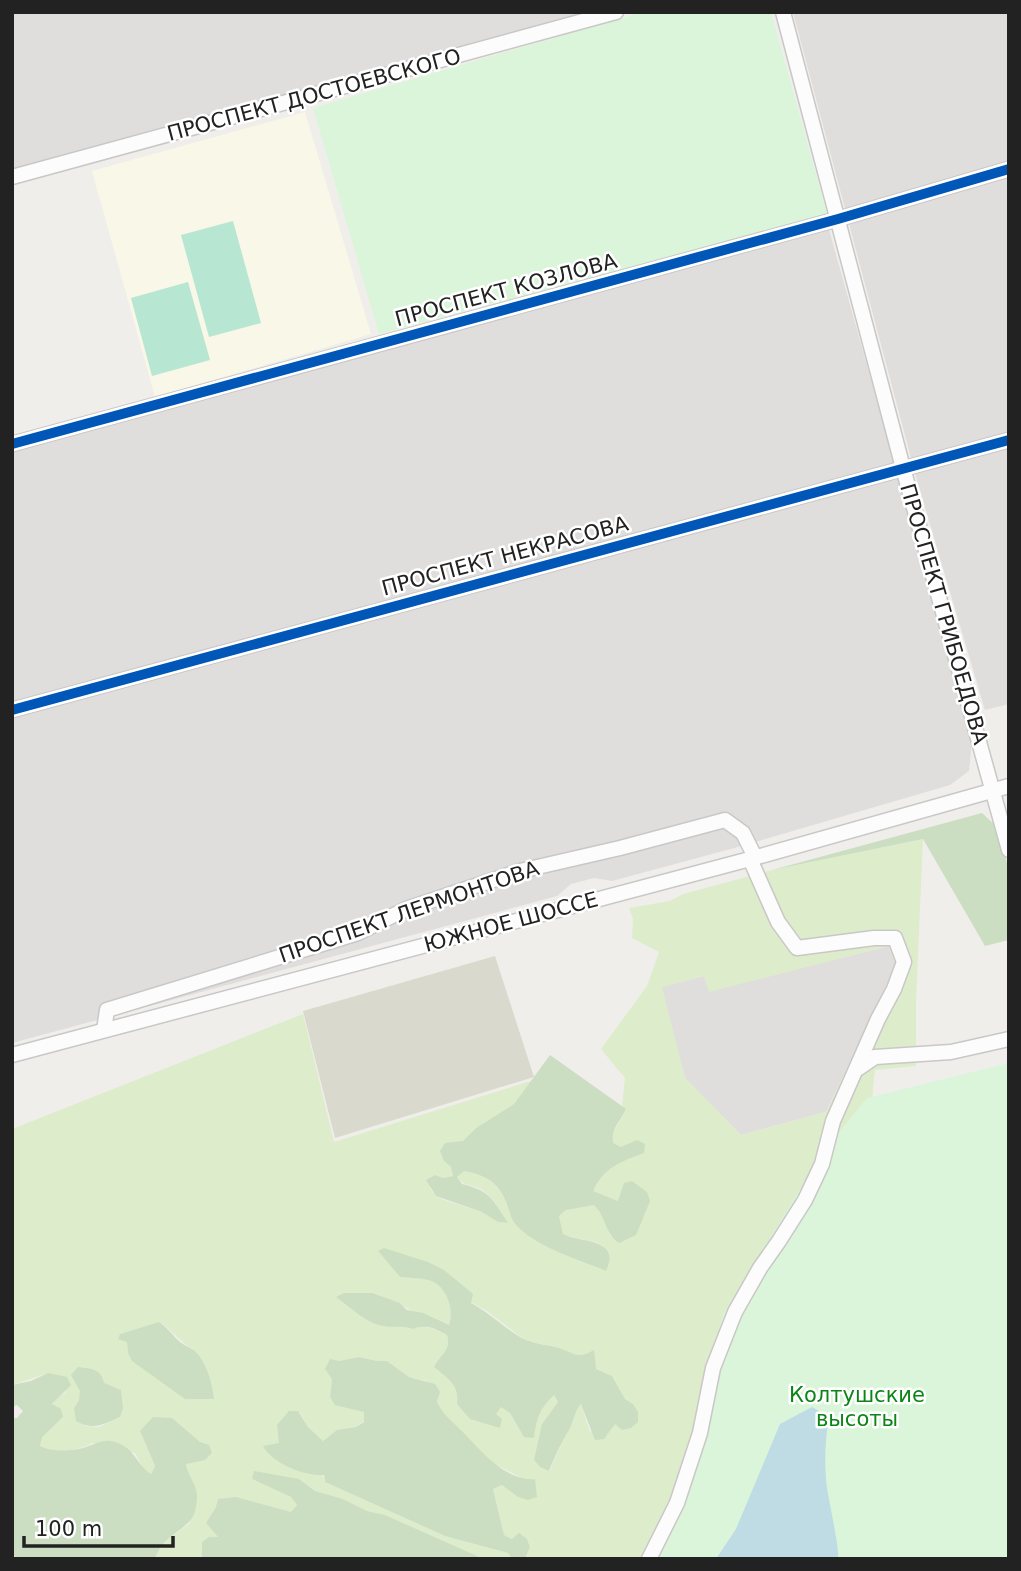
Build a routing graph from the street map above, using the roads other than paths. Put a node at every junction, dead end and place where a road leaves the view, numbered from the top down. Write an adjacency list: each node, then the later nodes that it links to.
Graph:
1 (616, 12): 4 (street, ПРОСПЕКТ ДОСТОЕВСКОГО)
2 (783, 12): 5 (street, ПРОСПЕКТ ГРИБОЕДОВА)
3 (1009, 169): 5 (street, ПРОСПЕКТ КОЗЛОВА)
4 (12, 177)
5 (838, 219): 7 (street, ПРОСПЕКТ КОЗЛОВА); 8 (street, ПРОСПЕКТ ГРИБОЕДОВА)
6 (1009, 440): 8 (street, ПРОСПЕКТ НЕКРАСОВА)
7 (12, 444)
8 (903, 468): 9 (street, ПРОСПЕКТ НЕКРАСОВА); 11 (street, ПРОСПЕКТ ГРИБОЕДОВА)
9 (12, 710)
10 (1009, 786): 11 (street, ЮЖНОЕ ШОССЕ)
11 (994, 790): 12 (street, ПРОСПЕКТ ГРИБОЕДОВА); 13 (street, ЮЖНОЕ ШОССЕ)
12 (1009, 850)
13 (753, 858): 14 (street, ЮЖНОЕ ШОССЕ); 14 (street, ПРОСПЕКТ ЛЕРМОНТОВА); 17 (street)
14 (104, 1030): 16 (street, ЮЖНОЕ ШОССЕ)
15 (1009, 1039): 17 (street)
16 (12, 1055)
17 (857, 1069): 18 (street)
18 (649, 1559)

